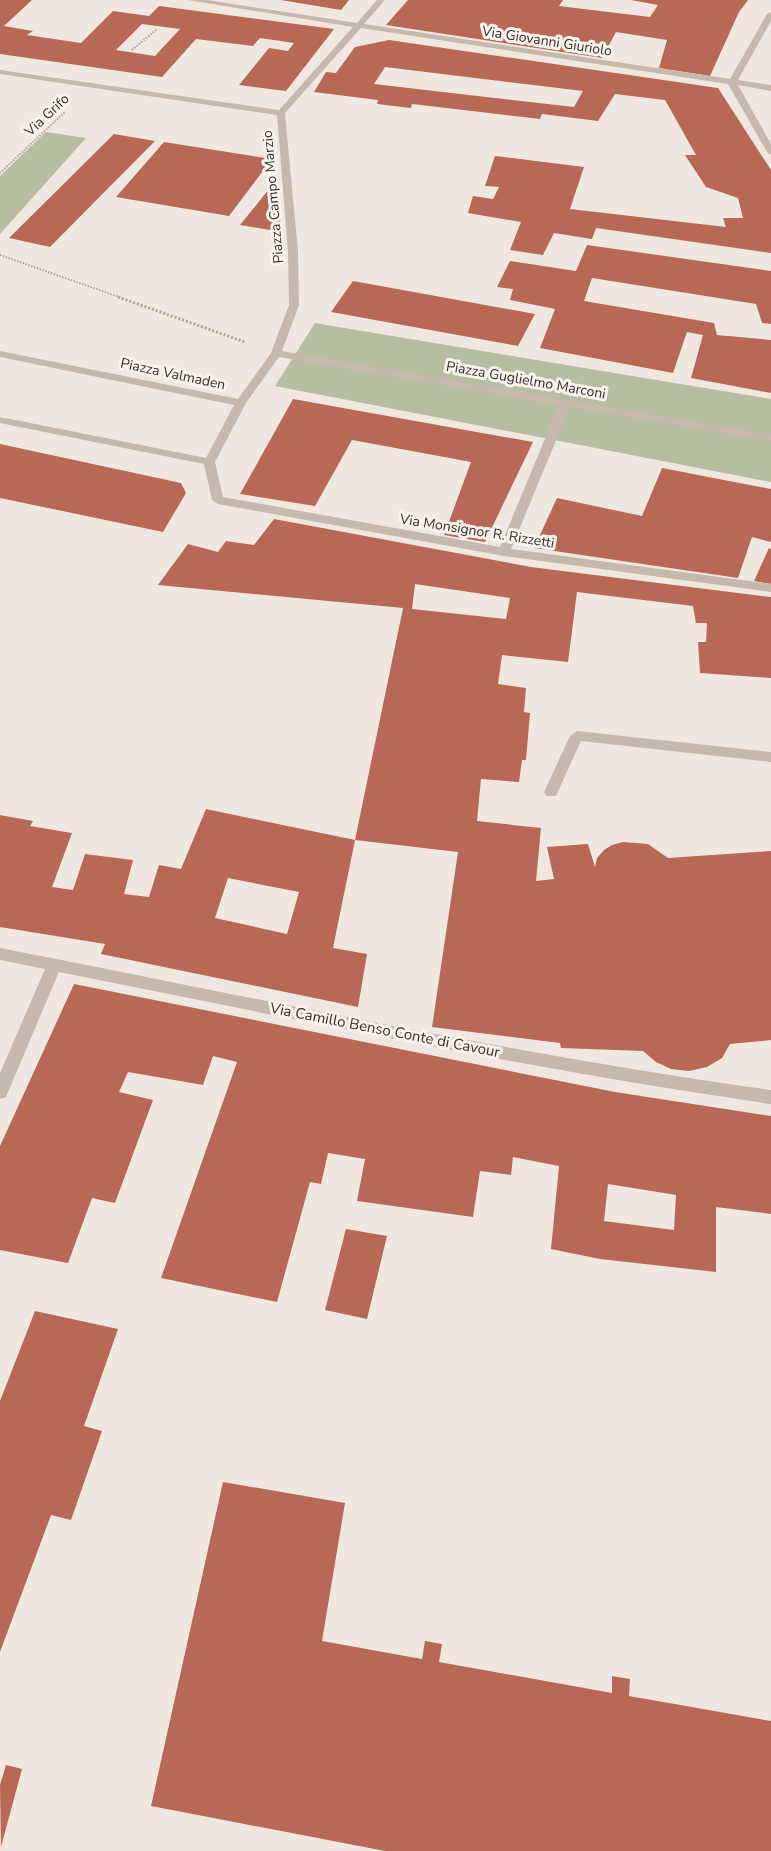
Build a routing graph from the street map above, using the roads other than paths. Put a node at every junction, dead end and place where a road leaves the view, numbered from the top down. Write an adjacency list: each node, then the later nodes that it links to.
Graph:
1 (192, 0): 4 (street, Via Giovanni Giuriolo)
2 (381, 0): 4 (street)
3 (771, 14): 6 (street)
4 (358, 26): 6 (street, Via Giovanni Giuriolo); 8 (street)
5 (0, 72): 8 (street, Piazza Campo Marzio)
6 (732, 82): 7 (street, Via Giovanni Giuriolo); 9 (street)
7 (771, 88)
8 (281, 113): 10 (street, Piazza Campo Marzio)
9 (771, 152)
10 (276, 353): 12 (street, Piazza Guglielmo Marconi); 13 (street, Piazza Campo Marzio)
11 (0, 354): 13 (street, Piazza Valmaden)
12 (566, 402): 15 (street, Piazza Guglielmo Marconi); 17 (street)
13 (242, 404): 16 (street, Piazza Valmaden)
14 (0, 420): 16 (street)
15 (771, 438)
16 (209, 462): 17 (street, Via Monsignor R. Rizzetti)
17 (504, 552): 18 (street, Via Monsignor R. Rizzetti)
18 (771, 588)
19 (771, 757): 20 (street)
20 (551, 792)
21 (0, 954): 22 (street, Via Camillo Benso Conte di Cavour)
22 (55, 964): 23 (street); 24 (street, Via Camillo Benso Conte di Cavour)
23 (0, 1092)
24 (771, 1096)

